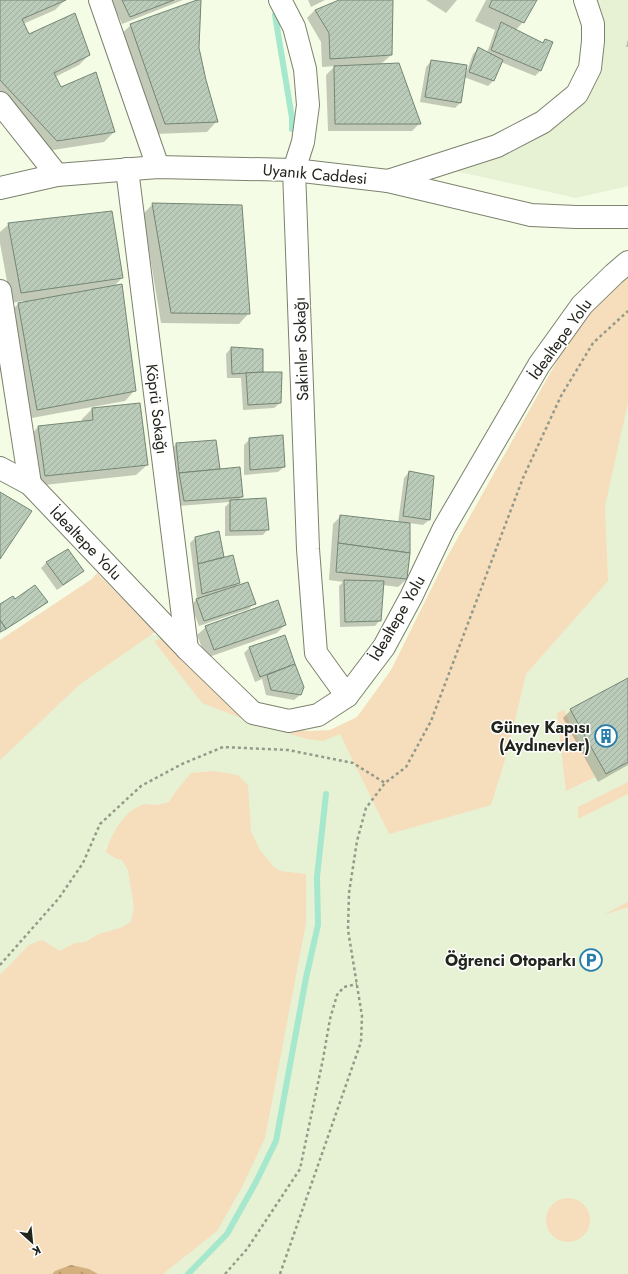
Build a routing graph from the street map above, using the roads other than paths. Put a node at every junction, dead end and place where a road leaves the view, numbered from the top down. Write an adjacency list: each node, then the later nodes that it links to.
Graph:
1 (100, 0): 5 (street)
2 (280, 0): 7 (street, Sakinler Sokağı)
3 (585, 0): 9 (street)
4 (0, 103): 8 (street)
5 (158, 167): 6 (street, Uyanık Caddesi); 7 (street, Uyanık Caddesi)
6 (127, 169): 8 (street, Uyanık Caddesi); 16 (street, Köprü Sokağı)
7 (294, 170): 9 (street, Uyanık Caddesi); 17 (street, Sakinler Sokağı)
8 (57, 175): 10 (street, Uyanık Caddesi)
9 (388, 181): 11 (street, Uyanık Caddesi)
10 (0, 188)
11 (628, 217)
12 (628, 262): 17 (street, İdealtepe Yolu)
13 (0, 291): 15 (street)
14 (0, 468): 15 (street, İdealtepe Yolu)
15 (30, 484): 16 (street, İdealtepe Yolu)
16 (187, 649): 17 (street, İdealtepe Yolu)
17 (347, 696)

